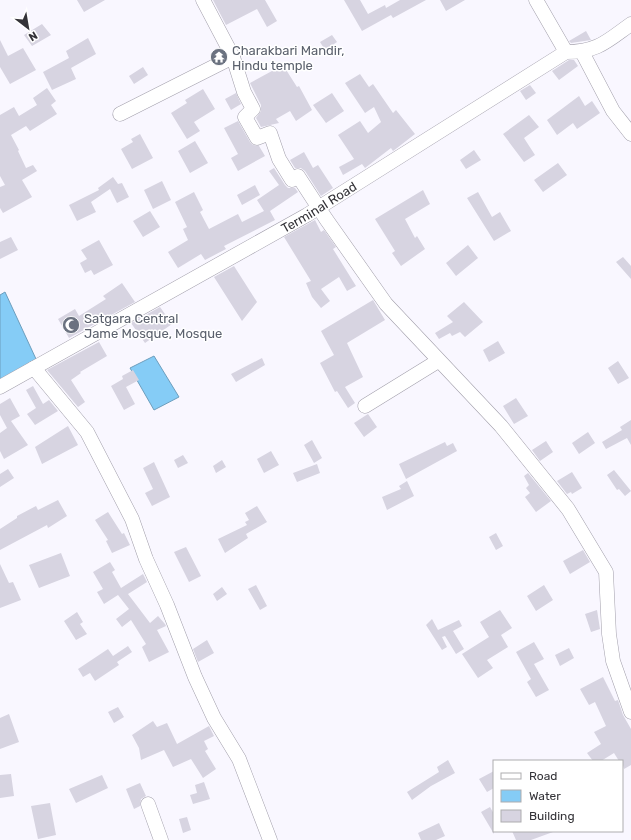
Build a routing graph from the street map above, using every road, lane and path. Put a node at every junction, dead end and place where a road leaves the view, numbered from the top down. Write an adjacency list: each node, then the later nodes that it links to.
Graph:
1 (203, 0): 6 (street)
2 (536, 0): 4 (street)
3 (631, 24): 5 (street)
4 (566, 52): 5 (street); 9 (street, Terminal Road)
5 (582, 52): 8 (street)
6 (233, 57): 7 (street); 9 (street)
7 (120, 114)
8 (631, 134)
9 (318, 208): 10 (street); 11 (street, Terminal Road)
10 (438, 361): 13 (street); 14 (street)
11 (34, 368): 12 (street, Terminal Road); 17 (street)
12 (0, 387)
13 (365, 406)
14 (631, 712)
15 (148, 804): 16 (street)
16 (161, 840)
17 (270, 840)

